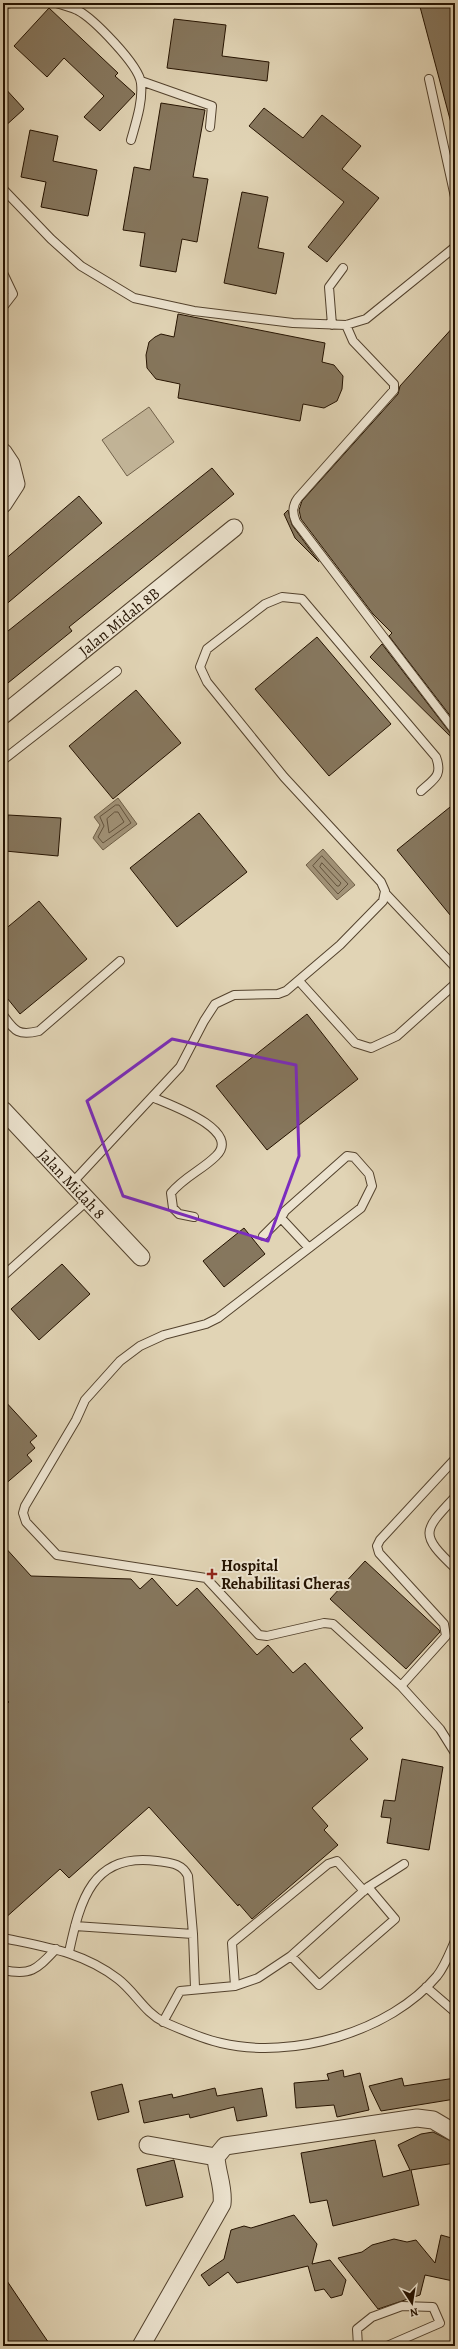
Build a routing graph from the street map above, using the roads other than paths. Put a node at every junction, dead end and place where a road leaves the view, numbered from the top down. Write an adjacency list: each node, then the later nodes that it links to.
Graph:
1 (11, 3): 3 (lane)
2 (56, 3): 5 (lane)
3 (3, 5)
4 (429, 79): 9 (lane)
5 (141, 81): 6 (lane); 7 (lane)
6 (210, 128)
7 (131, 140)
8 (3, 189): 14 (lane)
9 (455, 197)
10 (455, 247): 15 (lane)
11 (343, 268): 14 (lane)
12 (3, 273): 13 (lane)
13 (3, 307)
14 (332, 325): 15 (lane)
15 (346, 325): 21 (lane)
16 (3, 452): 17 (street)
17 (3, 504)
18 (234, 528): 20 (street, Jalan Midah 8B)
19 (117, 671): 22 (lane)
20 (3, 715)
21 (455, 731)
22 (3, 760)
23 (421, 791): 24 (lane)
24 (385, 893): 26 (lane); 27 (lane)
25 (120, 961): 29 (lane)
26 (455, 967)
27 (299, 981): 28 (lane); 30 (lane)
28 (455, 984)
29 (3, 1015)
30 (152, 1097): 32 (lane); 34 (lane)
31 (3, 1110): 32 (street, Jalan Midah 8)
32 (72, 1183): 33 (street, Jalan Midah 8)
33 (88, 1200): 38 (street, Jalan Midah 8); 39 (lane)
34 (194, 1217)
35 (281, 1218): 36 (lane); 37 (lane); 37 (lane)
36 (264, 1236)
37 (309, 1248): 43 (lane)
38 (141, 1258)
39 (3, 1276)
40 (455, 1459): 43 (lane)
41 (455, 1497): 42 (lane)
42 (455, 1568)
43 (402, 1686): 44 (lane)
44 (455, 1753)
45 (404, 1864): 46 (lane)
46 (366, 1889): 54 (lane); 54 (lane); 57 (lane)
47 (75, 1926): 48 (lane); 48 (lane); 52 (lane)
48 (193, 1934): 59 (lane)
49 (3, 1938): 51 (lane)
50 (455, 1941): 53 (lane)
51 (56, 1949): 52 (lane); 56 (lane)
52 (69, 1952): 61 (lane)
53 (449, 1955): 55 (lane); 58 (lane)
54 (291, 1956): 57 (lane)
55 (455, 1962)
56 (3, 1970)
57 (235, 1986): 59 (lane)
58 (426, 1987): 60 (lane); 61 (lane)
59 (195, 1988): 61 (lane)
60 (455, 2012)
61 (163, 2022)
62 (455, 2133): 64 (street)
63 (148, 2145): 64 (street)
64 (216, 2157): 65 (street)
65 (142, 2346)
66 (358, 2346): 67 (lane)
67 (387, 2346)

